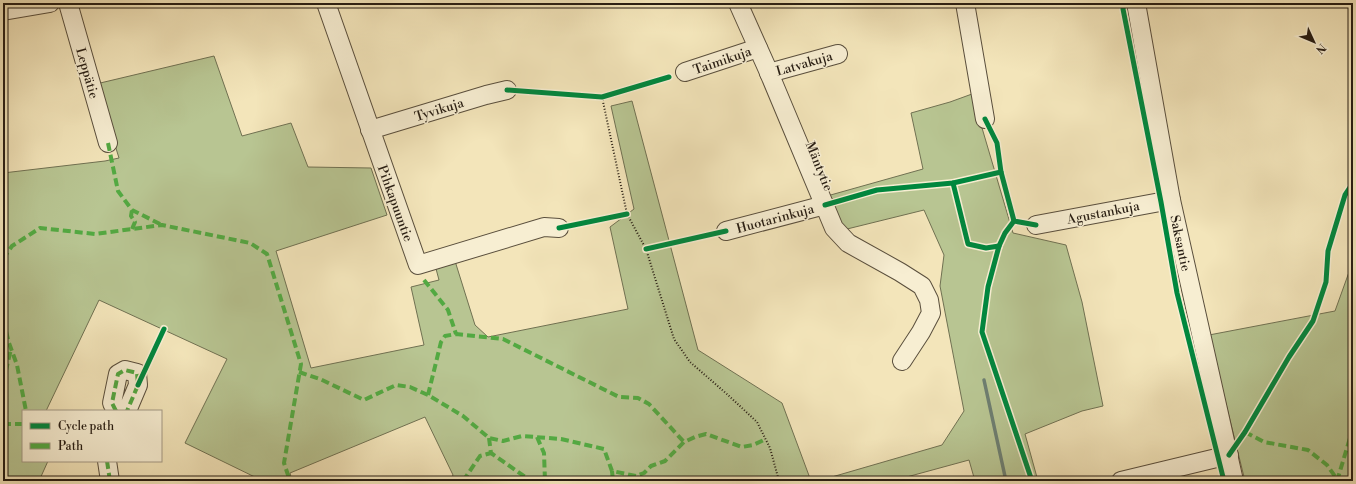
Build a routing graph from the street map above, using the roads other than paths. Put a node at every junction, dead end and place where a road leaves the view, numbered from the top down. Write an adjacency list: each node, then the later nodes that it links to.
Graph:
1 (50, 3): 7 (street)
2 (68, 3): 15 (street, Leppätie)
3 (326, 3): 14 (street, Pihkapuuntie)
4 (738, 3): 8 (street, Mäntytie)
5 (965, 3): 13 (street)
6 (1136, 3): 16 (street, Saksantie)
7 (3, 11)
8 (758, 48): 10 (street, Taimikuja); 11 (street, Mäntytie)
9 (838, 54): 11 (street, Latvakuja)
10 (685, 72)
11 (769, 73): 17 (street, Mäntytie)
12 (507, 90): 14 (street, Tyvikuja)
13 (985, 119)
14 (370, 130): 19 (street, Pihkapuuntie)
15 (108, 143)
16 (1171, 200): 18 (street, Agustankuja); 24 (street, Saksantie)
17 (825, 205): 20 (street, Huotarinkuja); 21 (street, Mäntytie)
18 (1036, 225)
19 (559, 228)
20 (726, 231)
21 (902, 361)
22 (116, 410): 23 (street)
23 (126, 410)
24 (1229, 454): 27 (street); 28 (street, Saksantie)
25 (107, 462): 26 (street)
26 (110, 481)
27 (1121, 481)
28 (1234, 481)

